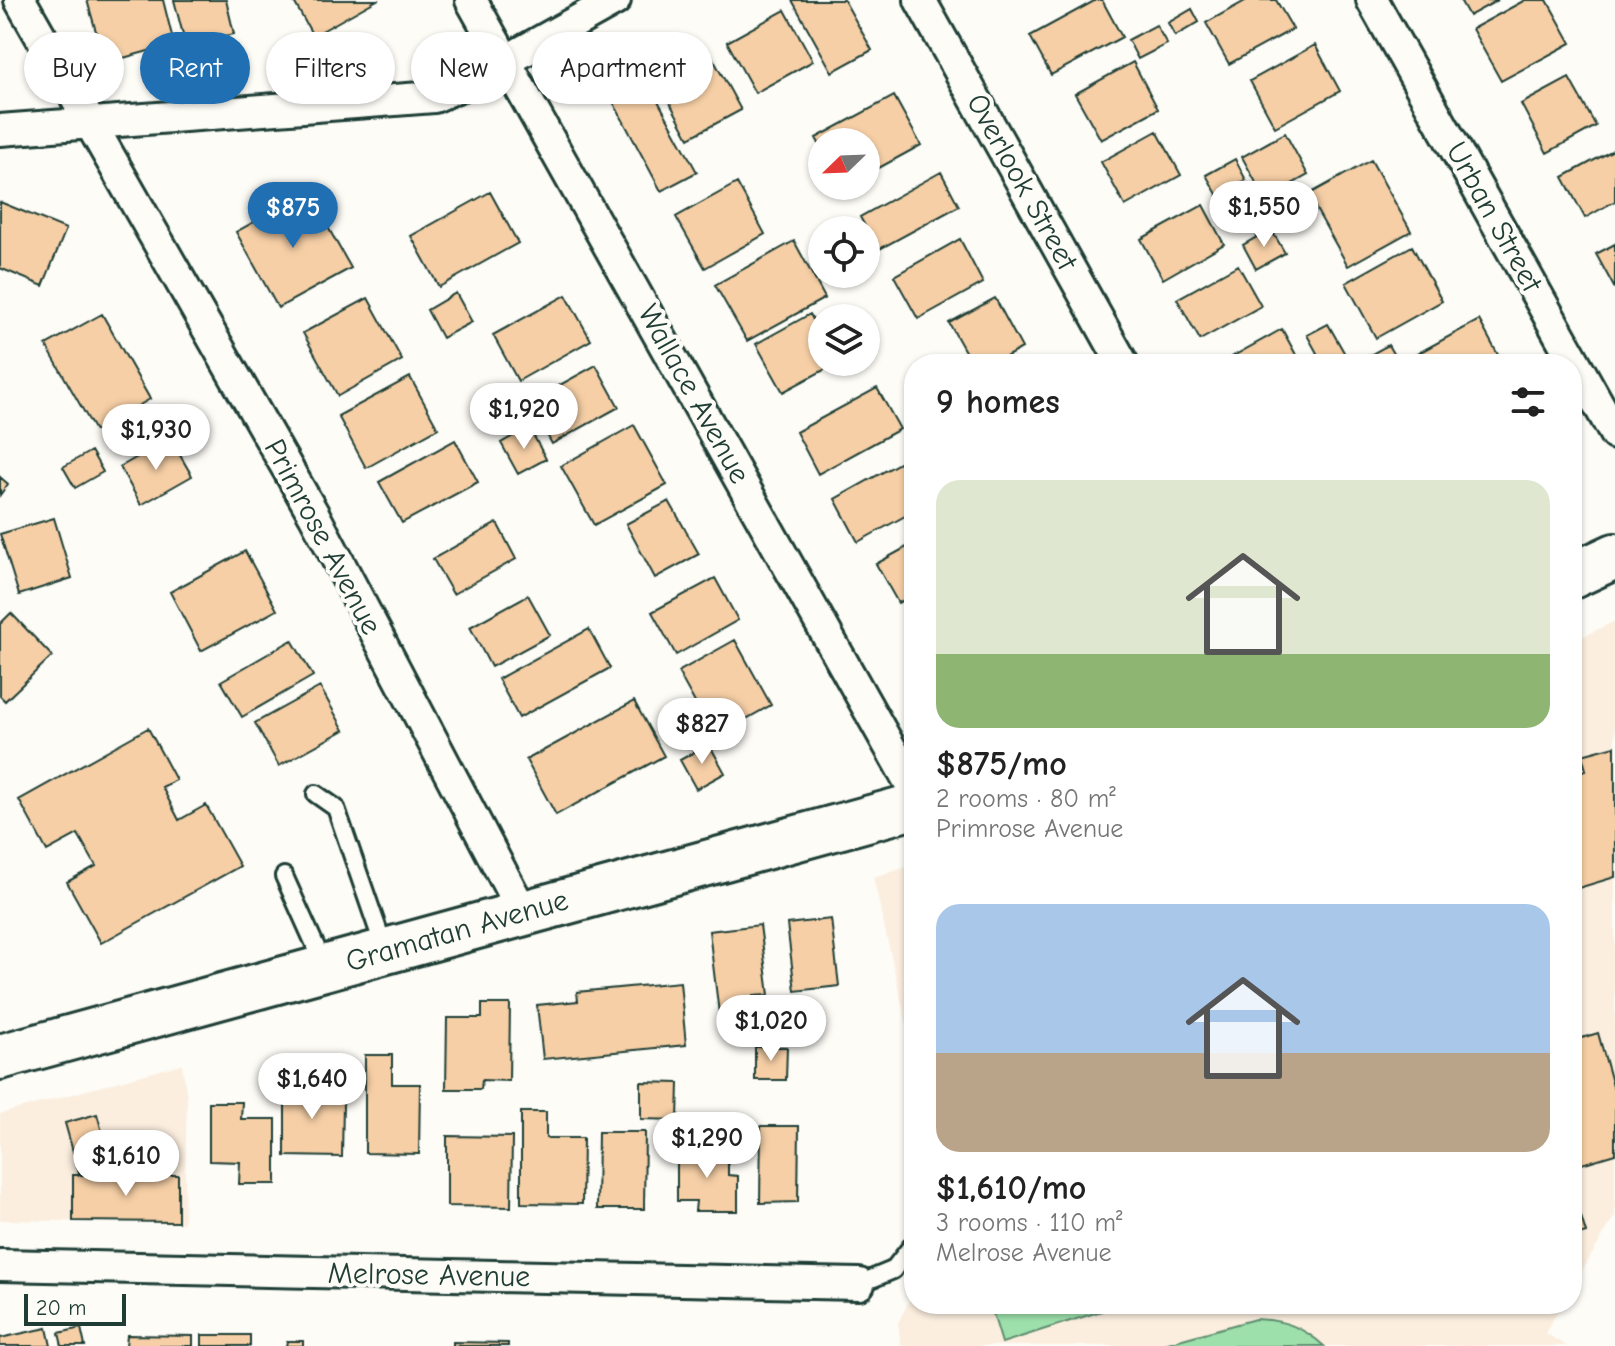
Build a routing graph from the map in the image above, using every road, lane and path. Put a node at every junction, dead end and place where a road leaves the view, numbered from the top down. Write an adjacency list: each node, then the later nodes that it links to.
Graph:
1 (20, 0): 10 (street, Primrose Avenue)
2 (471, 0): 6 (street, Wallace Avenue)
3 (615, 0): 7 (street)
4 (920, 0): 12 (street, Overlook Street)
5 (1372, 0): 13 (street, Urban Street)
6 (490, 32)
7 (516, 55)
8 (516, 76): 18 (street, Wallace Avenue)
9 (411, 99): 10 (street)
10 (90, 122): 11 (street); 22 (street, Primrose Avenue)
11 (0, 130)
12 (1117, 354)
13 (1570, 354)
14 (1582, 375): 15 (street, Urban Street)
15 (1615, 434)
16 (1615, 556): 17 (main road)
17 (1582, 571)
18 (904, 772)
19 (316, 794): 23 (lane)
20 (904, 809): 22 (main road, Gramatan Avenue)
21 (284, 876): 24 (lane)
22 (522, 911): 23 (main road, Gramatan Avenue)
23 (386, 951): 24 (main road, Gramatan Avenue)
24 (326, 969): 25 (main road, Gramatan Avenue)
25 (0, 1057)
26 (904, 1256): 28 (lane)
27 (0, 1265): 28 (street, Melrose Avenue)
28 (859, 1284)

